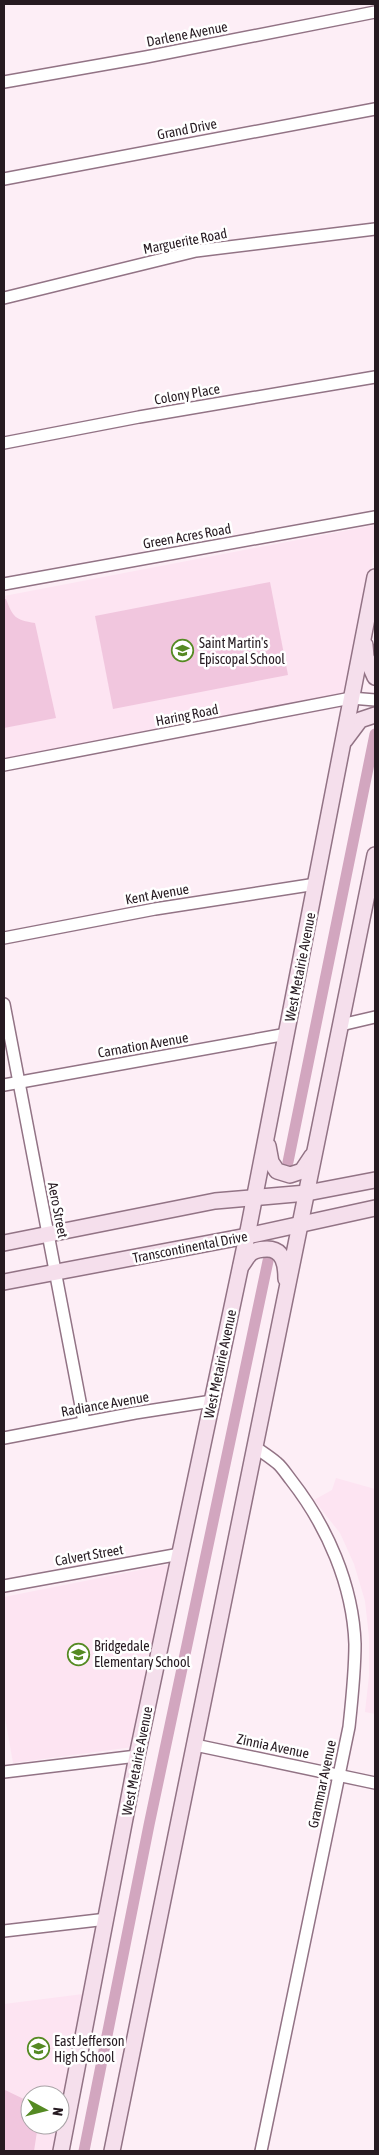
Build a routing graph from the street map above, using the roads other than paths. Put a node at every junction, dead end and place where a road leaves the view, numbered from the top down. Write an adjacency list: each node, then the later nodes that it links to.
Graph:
1 (375, 12): 2 (street, Darlene Avenue)
2 (4, 82)
3 (375, 109): 4 (street, Grand Drive)
4 (4, 179)
5 (375, 229): 6 (street, Marguerite Road)
6 (4, 298)
7 (375, 377): 8 (street, Colony Place)
8 (4, 443)
9 (375, 517): 11 (street, Green Acres Road)
10 (375, 577): 12 (main road, West Metairie Avenue)
11 (4, 584)
12 (365, 631): 13 (main road); 14 (main road, West Metairie Avenue)
13 (375, 676)
14 (351, 698): 15 (street, Haring Road); 17 (main road, West Metairie Avenue); 18 (street, Haring Road)
15 (375, 700)
16 (375, 715): 17 (main road)
17 (342, 746): 20 (main road, West Metairie Avenue)
18 (4, 765)
19 (375, 860): 24 (main road)
20 (316, 884): 21 (street, Kent Avenue); 25 (main road, West Metairie Avenue)
21 (4, 938)
22 (4, 1004): 26 (street, Aero Street)
23 (375, 1018): 24 (street)
24 (341, 1025): 29 (main road)
25 (287, 1034): 26 (street, Carnation Avenue); 28 (main road, West Metairie Avenue)
26 (18, 1083): 27 (street, Carnation Avenue); 35 (street, Aero Street)
27 (4, 1085)
28 (266, 1139): 29 (main road); 32 (main road, West Metairie Avenue)
29 (316, 1148): 31 (main road)
30 (375, 1180): 31 (main road)
31 (307, 1193): 32 (main road); 34 (main road)
32 (255, 1199): 35 (main road); 36 (main road, West Metairie Avenue)
33 (375, 1208): 34 (main road, Transcontinental Drive)
34 (301, 1224): 36 (main road, Transcontinental Drive); 41 (main road)
35 (48, 1234): 37 (main road); 39 (street, Aero Street)
36 (248, 1236): 38 (main road, West Metairie Avenue); 39 (main road, Transcontinental Drive)
37 (4, 1243)
38 (240, 1267): 41 (main road); 42 (main road, West Metairie Avenue)
39 (55, 1272): 40 (main road, Transcontinental Drive); 43 (street, Aero Street)
40 (4, 1282)
41 (287, 1291): 45 (main road)
42 (212, 1401): 43 (street, Radiance Avenue); 46 (main road, West Metairie Avenue)
43 (84, 1422): 44 (street, Radiance Avenue)
44 (4, 1438)
45 (255, 1447): 48 (main road); 51 (street, Grammar Avenue)
46 (180, 1554): 47 (street, Calvert Street); 49 (main road, West Metairie Avenue)
47 (4, 1586)
48 (194, 1745): 51 (street, Zinnia Avenue); 56 (main road)
49 (137, 1756): 50 (street); 53 (main road, West Metairie Avenue)
50 (4, 1772)
51 (339, 1775): 52 (street, Zinnia Avenue); 57 (street, Grammar Avenue)
52 (375, 1782)
53 (107, 1919): 54 (street); 55 (main road, West Metairie Avenue)
54 (4, 1931)
55 (60, 2151)
56 (112, 2151)
57 (261, 2151)

